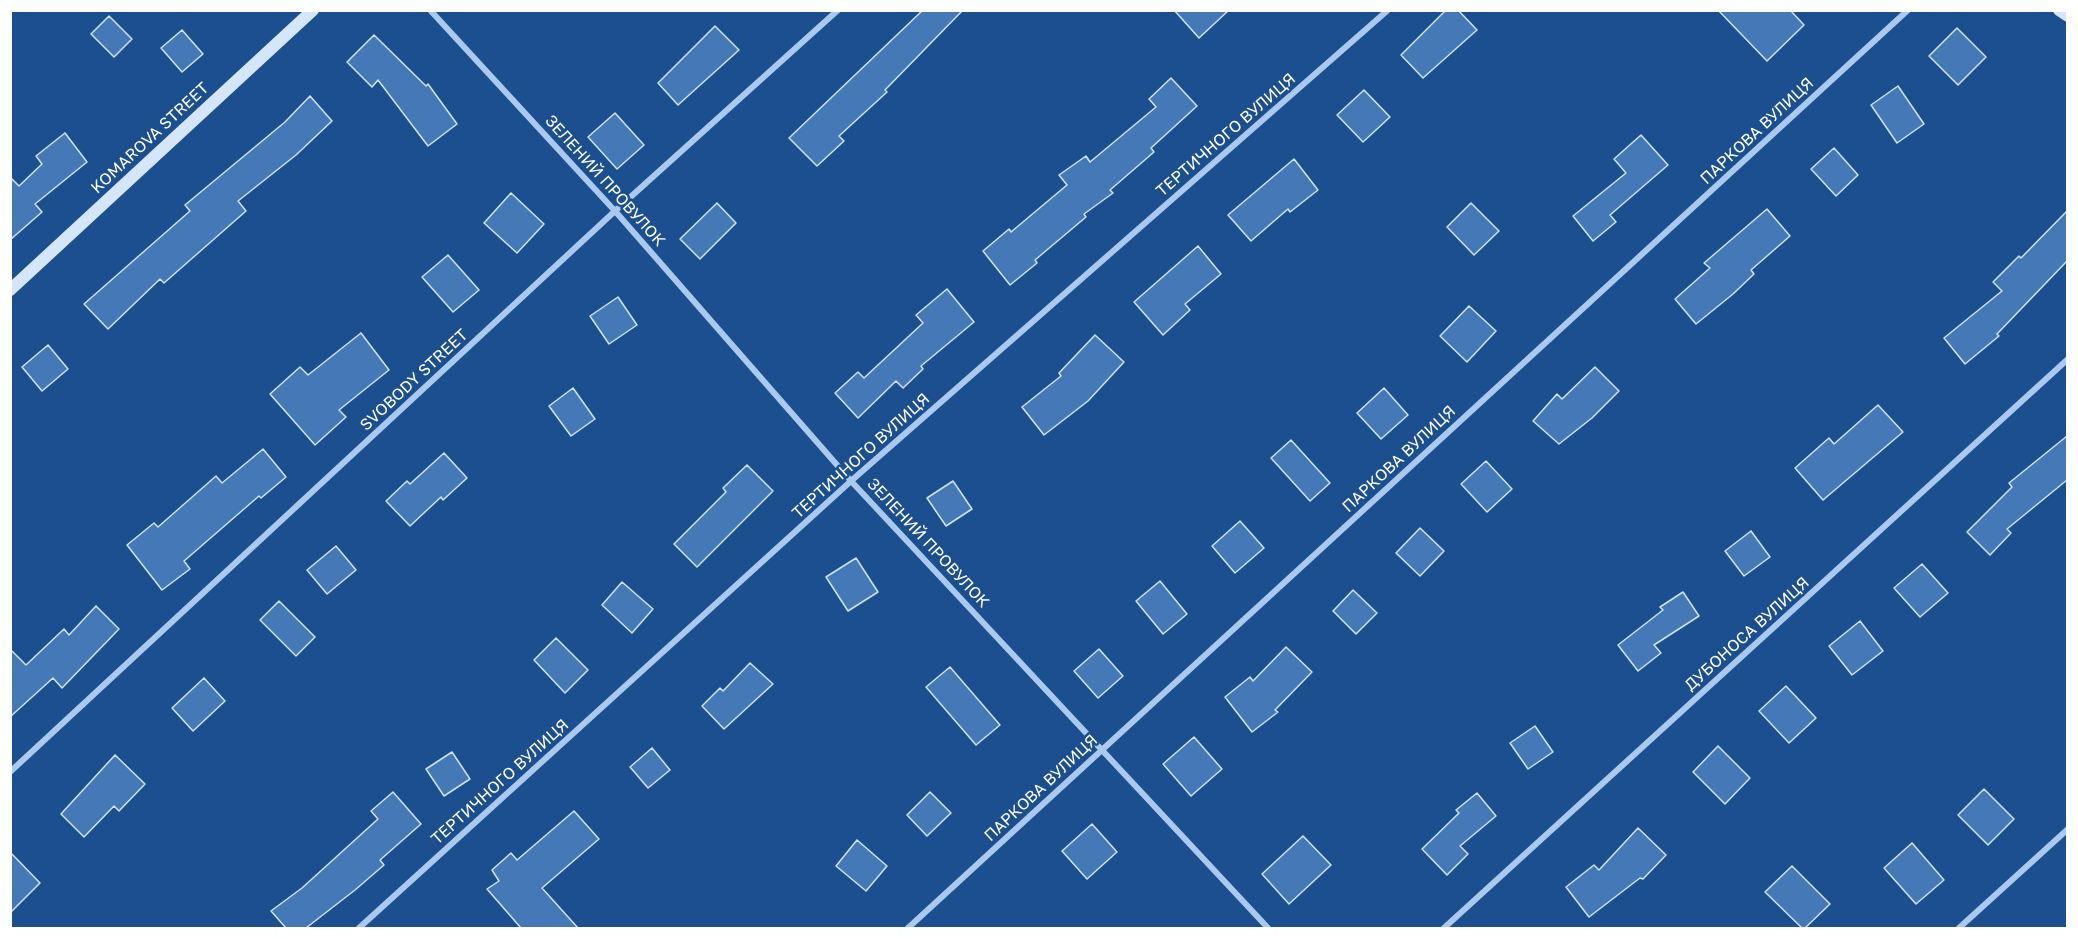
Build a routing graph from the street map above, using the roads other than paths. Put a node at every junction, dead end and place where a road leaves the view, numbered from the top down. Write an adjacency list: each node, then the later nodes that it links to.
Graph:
1 (313, 10): 9 (main road, KOMAROVA STREET)
2 (430, 10): 8 (street, ЗЕЛЕНИЙ ПРОВУЛОК)
3 (838, 10): 8 (street, SVOBODY STREET)
4 (1388, 10): 11 (street, ТЕРТИЧНОГО ВУЛИЦЯ)
5 (1908, 10): 12 (street, ПАРКОВА ВУЛИЦЯ)
6 (2059, 10): 7 (main road)
7 (2067, 16)
8 (615, 211): 11 (street, ЗЕЛЕНИЙ ПРОВУЛОК); 13 (street, SVOBODY STREET)
9 (10, 290)
10 (2067, 358): 18 (street, ДУБОНОСА ВУЛИЦЯ)
11 (851, 481): 12 (street, ЗЕЛЕНИЙ ПРОВУЛОК); 15 (street, ТЕРТИЧНОГО ВУЛИЦЯ)
12 (1103, 750): 16 (street, ПАРКОВА ВУЛИЦЯ); 17 (street, ЗЕЛЕНИЙ ПРОВУЛОК)
13 (10, 772)
14 (2067, 829): 19 (street)
15 (359, 928)
16 (908, 928)
17 (1268, 928)
18 (1444, 928)
19 (1959, 928)

